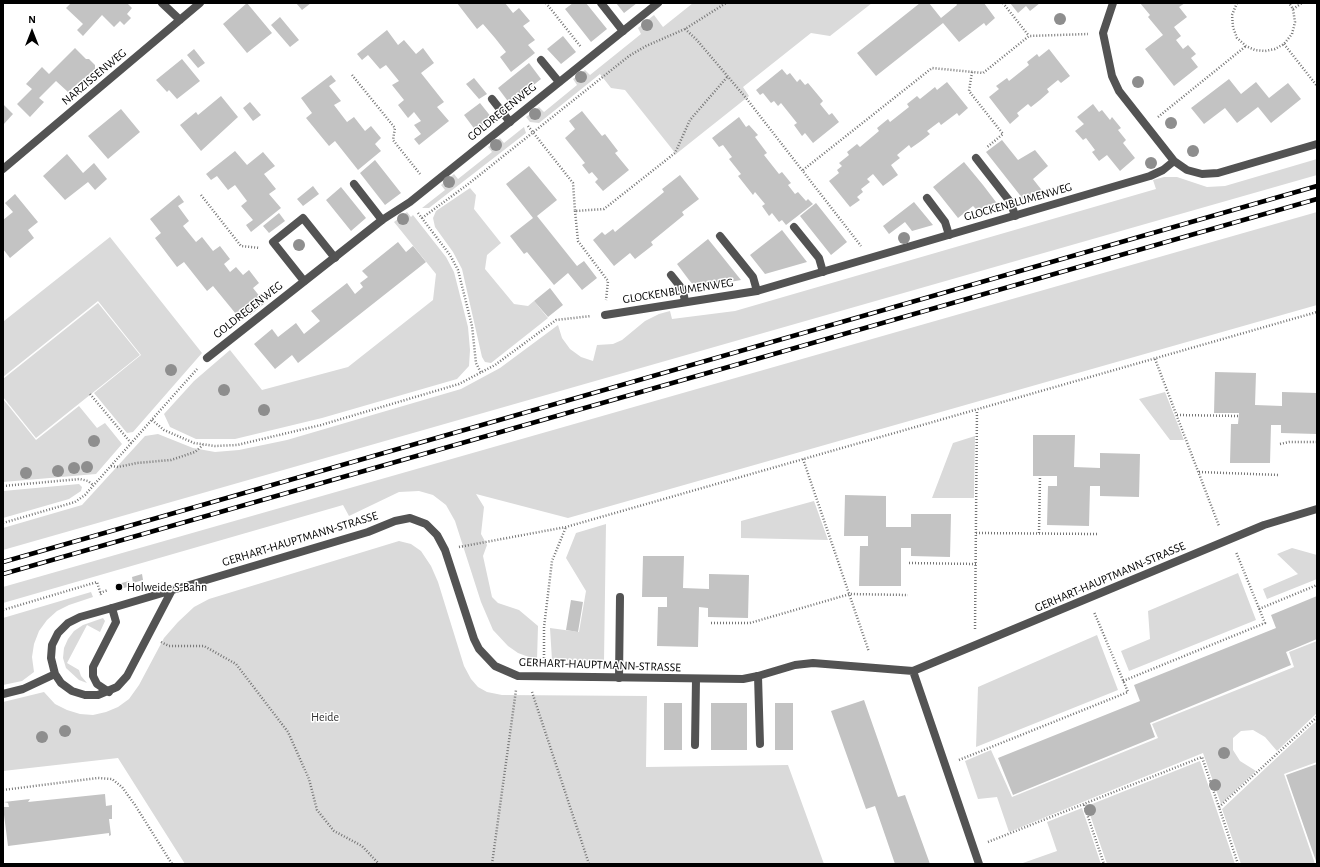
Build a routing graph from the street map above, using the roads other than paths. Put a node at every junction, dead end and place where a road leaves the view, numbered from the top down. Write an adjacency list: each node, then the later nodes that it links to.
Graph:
1 (162, 3): 6 (street)
2 (200, 3): 6 (street, NARZISSENWEG)
3 (601, 3): 7 (street)
4 (1113, 3): 14 (street)
5 (656, 4): 7 (street, GOLDREGENWEG)
6 (180, 20): 15 (street, NARZISSENWEG)
7 (623, 31): 9 (street, GOLDREGENWEG)
8 (542, 60): 9 (street)
9 (559, 82): 11 (street, GOLDREGENWEG)
10 (492, 100): 11 (street)
11 (510, 122): 19 (street, GOLDREGENWEG)
12 (1317, 144): 14 (street)
13 (976, 158): 18 (street)
14 (1174, 161): 18 (street, GLOCKENBLUMENWEG)
15 (3, 169)
16 (354, 184): 19 (street)
17 (927, 198): 21 (street)
18 (1015, 216): 21 (street, GLOCKENBLUMENWEG)
19 (382, 220): 23 (street, GOLDREGENWEG)
20 (794, 227): 24 (street)
21 (949, 235): 24 (street, GLOCKENBLUMENWEG)
22 (720, 236): 27 (street)
23 (335, 258): 26 (street, GOLDREGENWEG); 26 (street)
24 (823, 272): 27 (street, GLOCKENBLUMENWEG)
25 (671, 275): 28 (street)
26 (304, 281): 30 (street, GOLDREGENWEG)
27 (757, 291): 28 (street, GLOCKENBLUMENWEG)
28 (685, 302): 29 (street, GLOCKENBLUMENWEG)
29 (605, 315)
30 (207, 358)
31 (1317, 509): 35 (street, GERHART-HAUPTMANN-STRASSE)
32 (172, 590): 34 (street, GERHART-HAUPTMANN-STRASSE); 38 (street, GERHART-HAUPTMANN-STRASSE); 40 (street)
33 (620, 598): 38 (street)
34 (109, 609): 36 (street, GERHART-HAUPTMANN-STRASSE); 40 (street)
35 (914, 671): 37 (street, GERHART-HAUPTMANN-STRASSE); 44 (street)
36 (55, 674): 40 (street); 41 (street)
37 (758, 676): 39 (street, GERHART-HAUPTMANN-STRASSE); 42 (street)
38 (619, 678): 39 (street, GERHART-HAUPTMANN-STRASSE)
39 (696, 680): 43 (street)
40 (109, 692)
41 (3, 694)
42 (760, 744)
43 (695, 745)
44 (979, 864)

